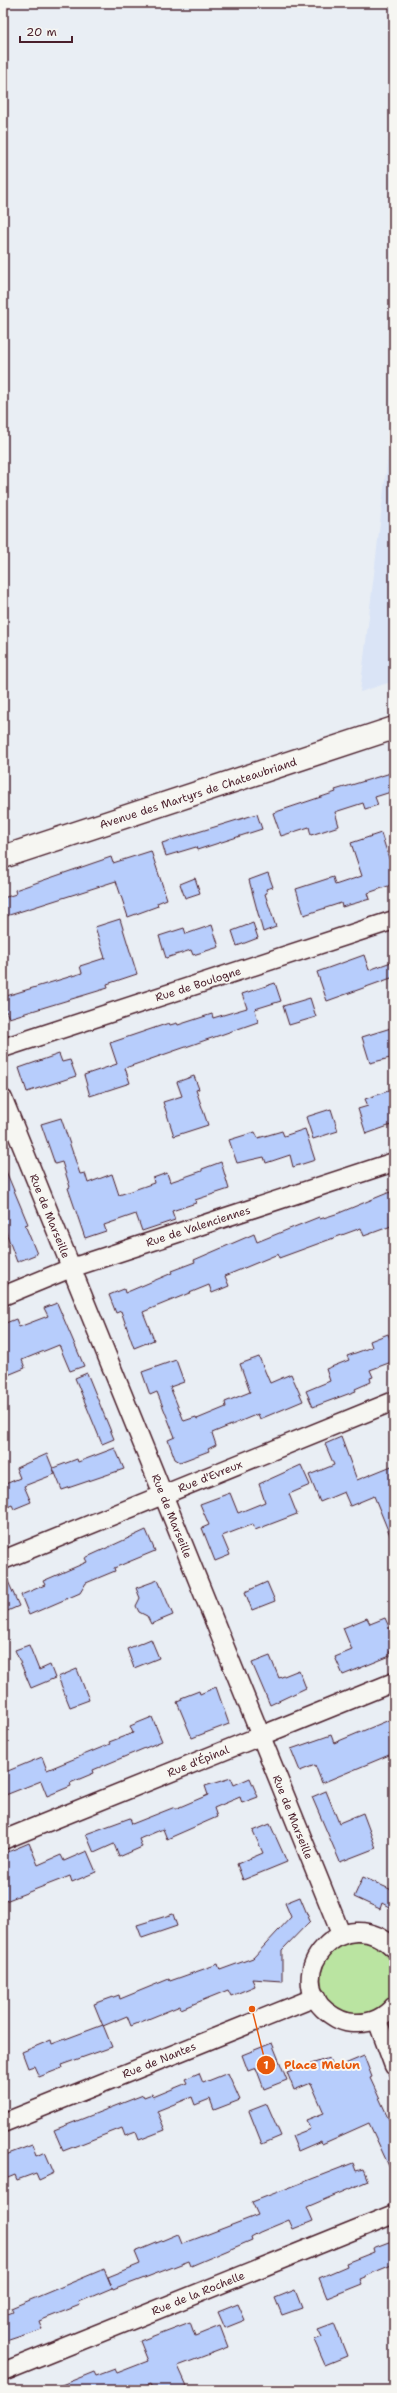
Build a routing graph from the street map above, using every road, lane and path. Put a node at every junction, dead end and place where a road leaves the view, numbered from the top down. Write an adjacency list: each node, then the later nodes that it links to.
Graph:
1 (394, 728): 2 (street, Avenue des Martyrs de Chateaubriand)
2 (3, 857)
3 (394, 920): 4 (street, Rue de Boulogne)
4 (3, 1048)
5 (3, 1099): 7 (street, Rue de Marseille)
6 (394, 1162): 7 (street, Rue de Valenciennes)
7 (71, 1268): 8 (street, Rue de Valenciennes); 10 (street, Rue de Marseille)
8 (3, 1296)
9 (394, 1401): 10 (street, Rue d'Evreux)
10 (164, 1495): 11 (street, Rue d'Evreux); 13 (street, Rue de Marseille)
11 (3, 1560)
12 (394, 1682): 13 (street, Rue d'Épinal)
13 (260, 1736): 14 (street, Rue d'Épinal); 15 (street, Rue de Marseille)
14 (3, 1840)
15 (341, 1934): 16 (street); 17 (street)
16 (394, 1948)
17 (316, 1997): 19 (street); 21 (street, Rue de Nantes)
18 (394, 2006): 19 (street)
19 (377, 2020): 20 (street)
20 (394, 2066)
21 (3, 2122)
22 (394, 2214): 23 (street, Rue de la Rochelle)
23 (3, 2372)

